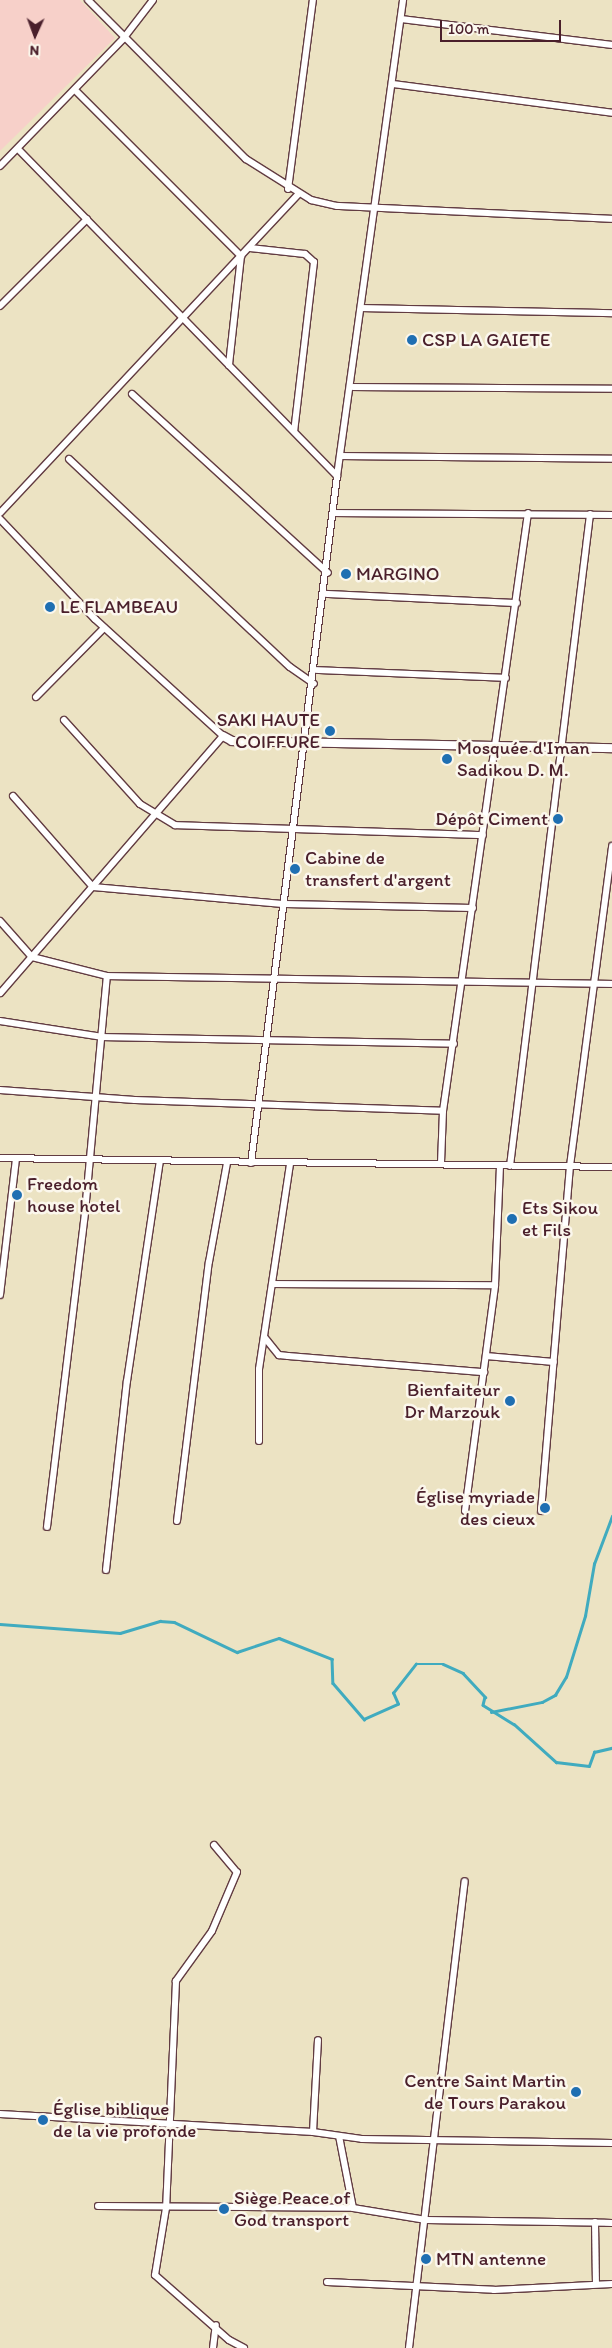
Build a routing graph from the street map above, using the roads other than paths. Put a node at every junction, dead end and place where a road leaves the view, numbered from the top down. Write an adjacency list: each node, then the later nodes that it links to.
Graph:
1 (88, 0): 6 (street)
2 (153, 0): 6 (street)
3 (313, 0): 13 (street)
4 (403, 0): 5 (street)
5 (401, 19): 7 (street); 8 (street)
6 (123, 39): 9 (street); 13 (street)
7 (612, 45)
8 (393, 84): 10 (street); 15 (street)
9 (75, 90): 11 (street); 19 (street)
10 (612, 112)
11 (18, 149): 12 (street); 16 (street)
12 (0, 166)
13 (288, 188): 14 (street)
14 (298, 195): 15 (street); 18 (street)
15 (377, 208): 17 (street); 21 (street)
16 (87, 219): 20 (street); 23 (street)
17 (612, 219)
18 (250, 248): 19 (street); 28 (street)
19 (241, 256): 23 (street); 24 (street)
20 (0, 306)
21 (363, 308): 22 (street); 25 (street)
22 (612, 313)
23 (185, 319): 24 (street); 33 (street)
24 (229, 365): 28 (street)
25 (353, 387): 26 (street); 29 (street)
26 (612, 389)
27 (132, 394): 39 (street)
28 (294, 431): 32 (street)
29 (342, 456): 31 (street); 32 (street)
30 (70, 459): 45 (street)
31 (612, 459)
32 (337, 476): 34 (street)
33 (0, 513)
34 (334, 513): 35 (street); 39 (street)
35 (528, 513): 36 (street); 41 (street)
36 (590, 514): 37 (street); 51 (street)
37 (612, 515)
38 (0, 519): 42 (street)
39 (328, 573): 40 (street)
40 (326, 594): 41 (street); 43 (street)
41 (517, 603): 44 (street)
42 (104, 628): 46 (street); 48 (street)
43 (316, 670): 44 (street); 45 (street)
44 (506, 678): 50 (street)
45 (314, 684): 49 (street)
46 (36, 697)
47 (64, 720): 54 (street)
48 (224, 736): 49 (street); 54 (street)
49 (306, 743): 50 (street); 55 (street)
50 (497, 746): 51 (street); 56 (street)
51 (562, 747): 52 (street); 66 (street)
52 (612, 748)
53 (13, 796): 58 (street)
54 (159, 812): 55 (street); 58 (street)
55 (295, 830): 56 (street); 59 (street)
56 (483, 836): 60 (street)
57 (612, 846): 68 (street)
58 (93, 887): 59 (street); 62 (street)
59 (285, 904): 60 (street); 64 (street)
60 (473, 908): 65 (street)
61 (0, 921): 62 (street)
62 (32, 957): 63 (street); 69 (street)
63 (107, 976): 64 (street); 71 (street)
64 (275, 977): 65 (street); 72 (street)
65 (464, 981): 66 (street); 73 (street)
66 (529, 984): 68 (street); 87 (street)
67 (612, 984): 68 (street)
68 (594, 985): 88 (street)
69 (0, 993)
70 (0, 1021): 71 (street)
71 (102, 1037): 72 (street); 75 (street)
72 (267, 1040): 73 (street); 76 (street)
73 (454, 1044): 77 (street)
74 (0, 1090): 75 (street)
75 (96, 1098): 76 (street); 80 (street)
76 (258, 1106): 77 (street); 83 (street)
77 (443, 1111): 84 (street)
78 (0, 1158): 79 (street)
79 (16, 1159): 80 (street); 92 (street)
80 (89, 1160): 81 (street); 101 (street)
81 (160, 1162): 82 (street); 102 (street)
82 (227, 1163): 83 (street); 100 (street)
83 (251, 1163): 85 (street)
84 (442, 1163): 85 (street); 86 (street)
85 (290, 1164): 90 (street)
86 (500, 1166): 87 (street); 91 (street)
87 (510, 1166): 88 (street)
88 (570, 1166): 89 (street); 95 (street)
89 (612, 1167)
90 (273, 1284): 91 (street); 93 (street)
91 (495, 1285): 94 (street)
92 (0, 1295)
93 (265, 1338): 96 (street); 97 (street)
94 (486, 1356): 95 (street); 96 (street)
95 (554, 1362): 99 (street)
96 (484, 1372): 98 (street)
97 (258, 1441)
98 (465, 1511)
99 (541, 1511)
100 (177, 1521)
101 (47, 1527)
102 (106, 1570)
103 (214, 1845): 107 (street)
104 (466, 1881): 110 (street)
105 (318, 2040): 108 (street)
106 (0, 2114): 107 (street)
107 (169, 2122): 108 (street); 113 (street)
108 (313, 2132): 109 (street)
109 (339, 2136): 110 (street); 114 (street)
110 (435, 2140): 111 (street); 115 (street)
111 (612, 2143)
112 (98, 2206): 113 (street)
113 (166, 2208): 114 (street); 122 (street)
114 (353, 2208): 115 (street)
115 (426, 2220): 116 (street); 119 (street)
116 (596, 2222): 117 (street); 120 (street)
117 (612, 2223)
118 (327, 2282): 119 (street)
119 (417, 2284): 120 (street); 125 (street)
120 (596, 2284): 121 (street)
121 (612, 2284)
122 (216, 2325): 123 (street); 124 (street)
123 (212, 2348)
124 (244, 2348)
125 (409, 2348)

